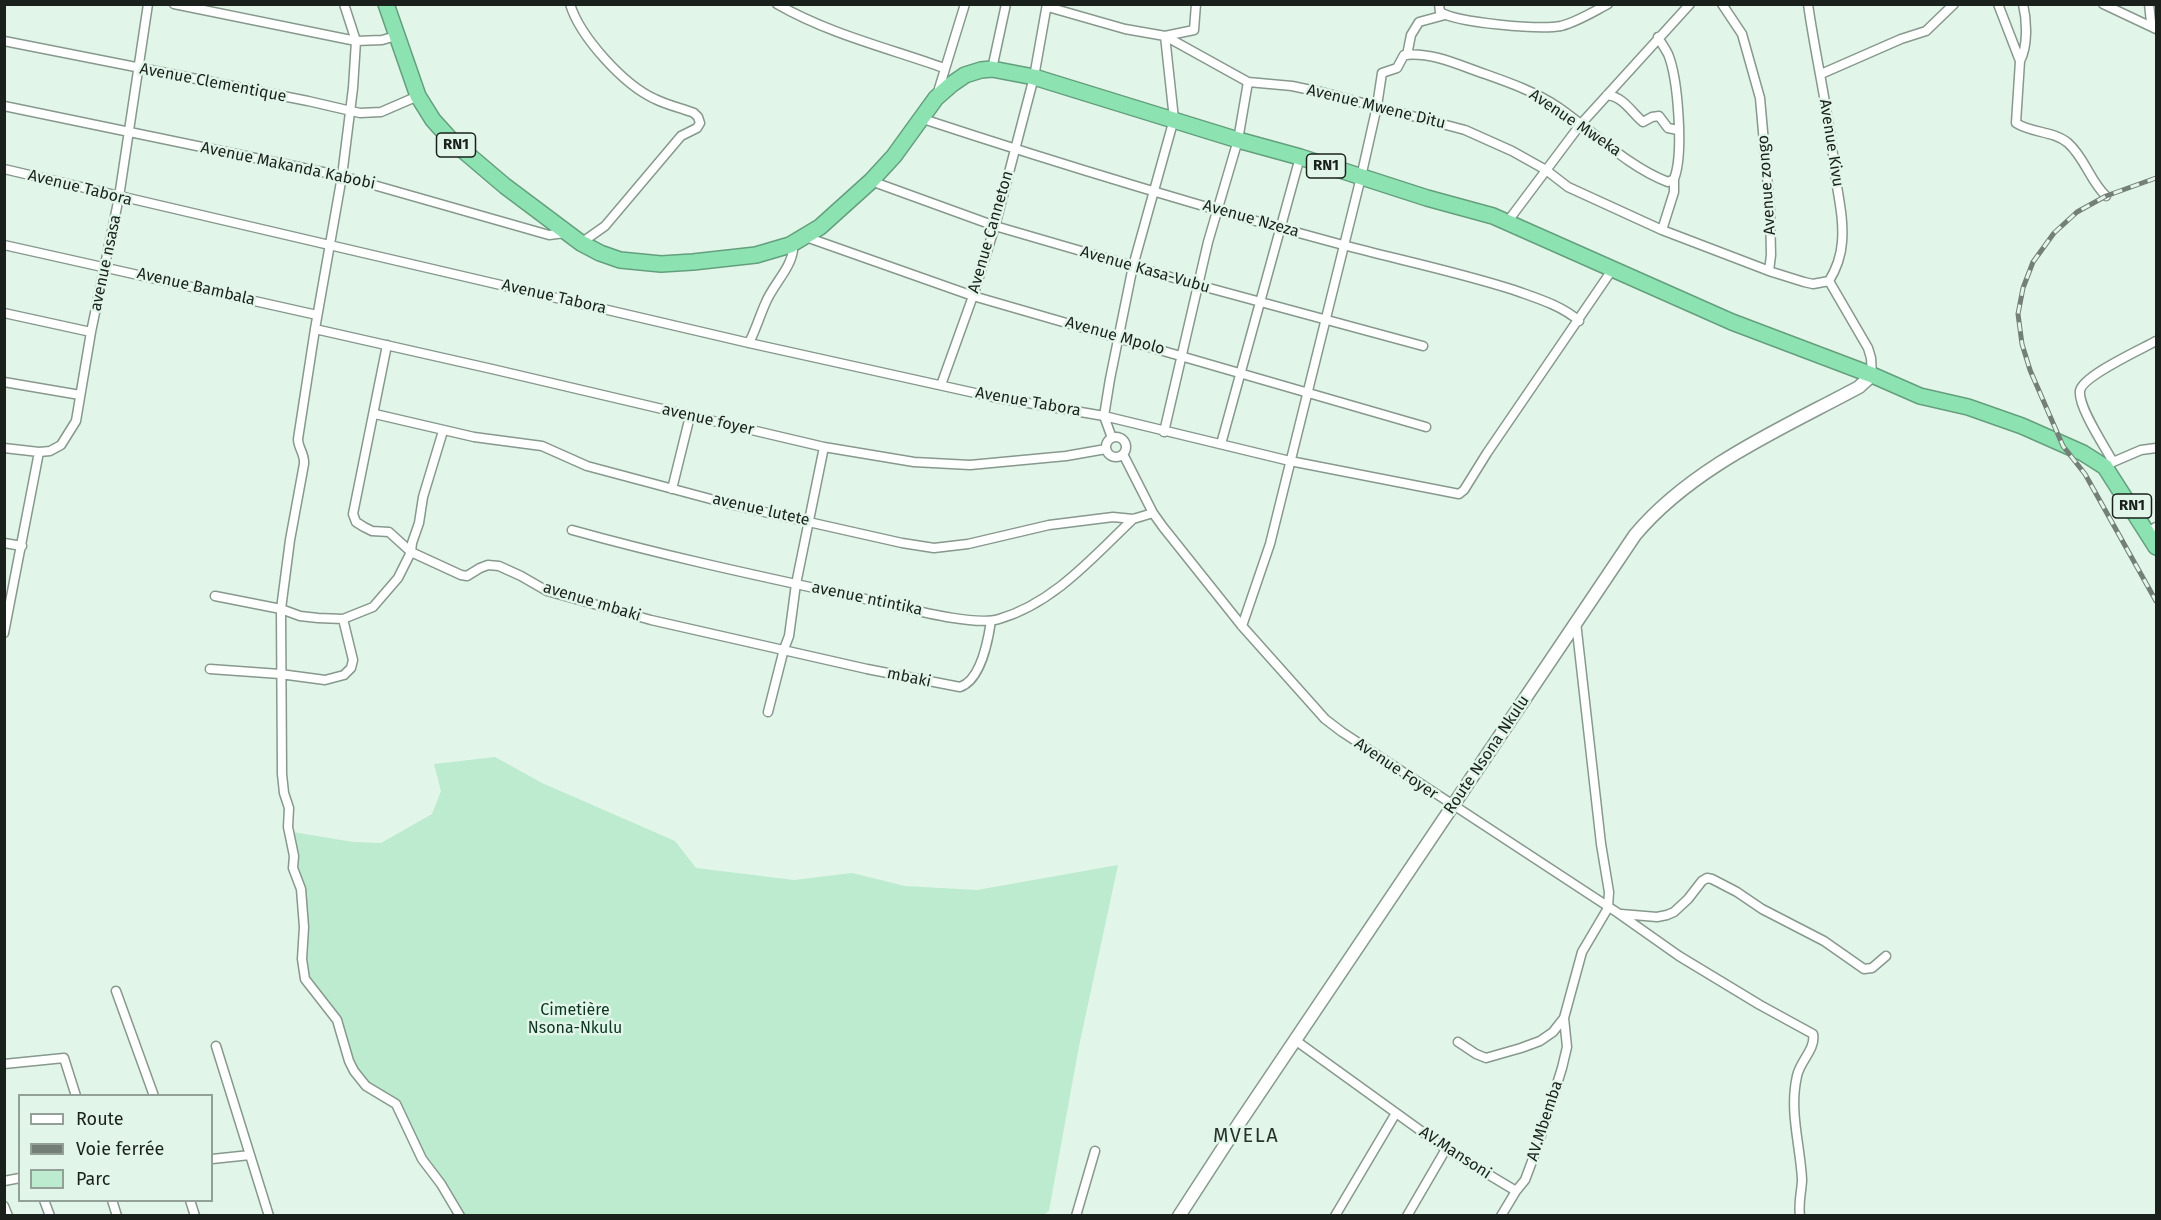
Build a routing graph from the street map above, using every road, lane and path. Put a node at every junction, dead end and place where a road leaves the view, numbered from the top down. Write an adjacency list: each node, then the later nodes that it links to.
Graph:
1 (148, 4): 30 (street, avenue nsasa)
2 (174, 4): 27 (street)
3 (344, 4): 27 (street)
4 (570, 4): 66 (street)
5 (777, 4): 31 (street)
6 (965, 4): 31 (street)
7 (1006, 4): 32 (street)
8 (1196, 4): 24 (street)
9 (1439, 4): 21 (street)
10 (1608, 4): 21 (street)
11 (1690, 4): 25 (street)
12 (1722, 4): 74 (street, Avenue zongo)
13 (1808, 4): 33 (street, Avenue Kivu)
14 (1954, 4): 33 (street)
15 (1998, 4): 29 (street)
16 (2023, 4): 29 (street)
17 (2103, 4): 22 (street)
18 (2149, 4): 22 (street)
19 (389, 5): 23 (highway, RN1)
20 (1047, 6): 24 (street); 34 (street, Avenue Canneton)
21 (1445, 15): 28 (street)
22 (2155, 28)
23 (396, 36): 27 (street); 37 (highway, RN1)
24 (1165, 36): 35 (street); 43 (street)
25 (1658, 38): 36 (street); 45 (street)
26 (4, 41): 30 (street, Avenue Clementique)
27 (356, 41): 41 (street)
28 (1409, 55): 40 (street); 44 (street, Avenue Mweka)
29 (2019, 61): 57 (street)
30 (139, 69): 41 (street, Avenue Clementique); 46 (street, avenue nsasa)
31 (944, 69): 38 (street)
32 (992, 69): 34 (highway, RN1); 38 (highway, RN1)
33 (1821, 74): 75 (street, Avenue Kivu)
34 (1034, 77): 43 (highway, RN1); 48 (street, Avenue Canneton)
35 (1248, 82): 40 (street, Avenue Mwene Ditu); 47 (street)
36 (1607, 95): 44 (street); 45 (street)
37 (418, 96): 41 (street, Avenue Clementique); 64 (highway, RN1)
38 (936, 98): 42 (highway, RN1)
39 (4, 106): 46 (street, Avenue Makanda Kabobi)
40 (1377, 106): 51 (street, Avenue Mwene Ditu); 53 (street)
41 (349, 111): 52 (street)
42 (920, 118): 48 (street, Avenue Nzeza); 55 (highway, RN1)
43 (1174, 119): 47 (highway, RN1); 56 (street)
44 (1580, 125): 51 (street); 54 (street, Avenue Mweka)
45 (1678, 130): 54 (street)
46 (129, 132): 52 (street, Avenue Makanda Kabobi); 58 (street, avenue nsasa)
47 (1238, 140): 49 (highway, RN1); 59 (street)
48 (1016, 150): 56 (street, Avenue Nzeza); 61 (street, Avenue Canneton)
49 (1300, 157): 53 (highway, RN1); 62 (street)
50 (4, 169): 58 (street, Avenue Tabora)
51 (1546, 170): 60 (street); 63 (street, Avenue Mwene Ditu)
52 (342, 176): 64 (street, Avenue Makanda Kabobi); 68 (street)
53 (1361, 177): 60 (highway, RN1); 70 (street)
54 (1670, 180): 63 (street)
55 (871, 181): 61 (street, Avenue Kasa-Vubu); 65 (highway, RN1)
56 (1153, 191): 59 (street, Avenue Nzeza); 72 (street)
57 (2106, 196)
58 (119, 197): 68 (street, Avenue Tabora); 71 (street, avenue nsasa)
59 (1218, 210): 62 (street, Avenue Nzeza); 76 (street)
60 (1508, 221): 73 (highway, RN1)
61 (994, 226): 72 (street, Avenue Kasa-Vubu); 77 (street, Avenue Canneton)
62 (1279, 227): 70 (street, Avenue Nzeza); 78 (street)
63 (1662, 230): 74 (street, Avenue Mwene Ditu)
64 (568, 232): 66 (highway, RN1)
65 (806, 237): 69 (highway, RN1); 77 (street, Avenue Mpolo)
66 (581, 243): 69 (highway, RN1)
67 (4, 245): 71 (street, Avenue Bambala)
68 (330, 245): 80 (street); 87 (street, Avenue Tabora)
69 (790, 245): 87 (street)
70 (1344, 245): 81 (street); 82 (street, Avenue Nzeza)
71 (106, 266): 80 (street, Avenue Bambala); 84 (street, avenue nsasa)
72 (1133, 266): 76 (street, Avenue Kasa-Vubu); 85 (street)
73 (1612, 270): 82 (street); 92 (highway, RN1)
74 (1769, 271): 75 (street, Avenue Mwene Ditu)
75 (1829, 281): 92 (street)
76 (1198, 285): 78 (street, Avenue Kasa-Vubu); 90 (street)
77 (973, 296): 85 (street, Avenue Mpolo); 94 (street, Avenue Canneton)
78 (1259, 302): 81 (street, Avenue Kasa-Vubu); 91 (street)
79 (4, 314): 84 (street)
80 (317, 315): 83 (street)
81 (1325, 320): 89 (street, Avenue Kasa-Vubu); 95 (street)
82 (1579, 321): 111 (street, Avenue Tabora)
83 (315, 329): 88 (street, avenue foyer); 125 (street)
84 (91, 332): 96 (street, avenue nsasa)
85 (1118, 337): 90 (street, Avenue Mpolo); 99 (street)
86 (2157, 341): 112 (street)
87 (749, 343): 94 (street, Avenue Tabora)
88 (387, 345): 97 (street); 98 (street, avenue foyer)
89 (1423, 346)
90 (1182, 355): 91 (street, Avenue Mpolo); 102 (street)
91 (1240, 372): 95 (street, Avenue Mpolo); 104 (street)
92 (1872, 375): 112 (highway, RN1); 128 (street, Route Nsona Nkulu)
93 (4, 382): 96 (street)
94 (941, 385): 99 (street, Avenue Tabora)
95 (1307, 392): 100 (street, Avenue Mpolo); 111 (street)
96 (80, 395): 109 (street, avenue nsasa)
97 (375, 414): 101 (street, avenue lutete); 122 (street, avenue mbaki)
98 (690, 416): 105 (street, avenue foyer); 113 (street)
99 (1104, 416): 102 (street, Avenue Tabora); 103 (street, Avenue Tabora)
100 (1426, 427)
101 (443, 430): 113 (street, avenue lutete); 122 (street)
102 (1164, 432): 104 (street, Avenue Tabora)
103 (1112, 438): 108 (street); 110 (street)
104 (1221, 444): 111 (street, Avenue Tabora)
105 (824, 447): 108 (street, avenue foyer); 116 (street)
106 (4, 448): 109 (street)
107 (2157, 448): 112 (street)
108 (1106, 449): 110 (street)
109 (39, 452): 120 (street)
110 (1123, 454): 114 (street, Avenue Foyer)
111 (1290, 461): 129 (street)
112 (2109, 464): 118 (highway, RN1)
113 (672, 489): 116 (street, avenue lutete)
114 (1153, 513): 115 (street, avenue lutete); 129 (street, Avenue Foyer)
115 (1133, 519): 116 (street, avenue lutete); 127 (street, avenue ntintika)
116 (807, 520): 123 (street)
117 (572, 530): 123 (street, avenue ntintika)
118 (2152, 530): 121 (highway, RN1)
119 (4, 543): 120 (street)
120 (22, 546): 130 (street)
121 (2157, 547)
122 (411, 552): 126 (street); 131 (street, avenue mbaki)
123 (796, 584): 127 (street, avenue ntintika); 131 (street)
124 (214, 596): 125 (street)
125 (281, 609): 126 (street); 133 (street)
126 (343, 620): 133 (street)
127 (991, 621): 131 (street, mbaki)
128 (1576, 622): 135 (street, Route Nsona Nkulu); 136 (street)
129 (1242, 626): 135 (street, Avenue Foyer)
130 (4, 633)
131 (784, 649): 134 (street)
132 (210, 669): 133 (street)
133 (280, 674): 156 (street)
134 (768, 712)
135 (1452, 807): 136 (street, Avenue Foyer); 141 (street, Route Nsona Nkulu)
136 (1608, 908): 137 (street, Avenue Foyer); 140 (street)
137 (1618, 913): 138 (street); 162 (street, Avenue Foyer)
138 (1886, 956)
139 (116, 991): 146 (street)
140 (1564, 1018): 142 (street); 152 (street, AV.Mbemba)
141 (1295, 1040): 147 (street, AV.Mansoni); 158 (street, Route Nsona Nkulu)
142 (1458, 1042)
143 (216, 1046): 150 (street)
144 (4, 1064): 145 (street)
145 (76, 1094)
146 (154, 1094)
147 (1396, 1113): 148 (street, AV.Mansoni); 159 (street)
148 (1446, 1149): 152 (street, AV.Mansoni); 160 (street)
149 (1095, 1151): 157 (street)
150 (250, 1155): 151 (street); 155 (street)
151 (213, 1159)
152 (1516, 1191): 161 (street, AV.Mbemba)
153 (4, 1206): 154 (street)
154 (8, 1215)
155 (269, 1215)
156 (460, 1215)
157 (1076, 1215)
158 (1179, 1215)
159 (1335, 1215)
160 (1407, 1215)
161 (1501, 1215)
162 (1800, 1215)

